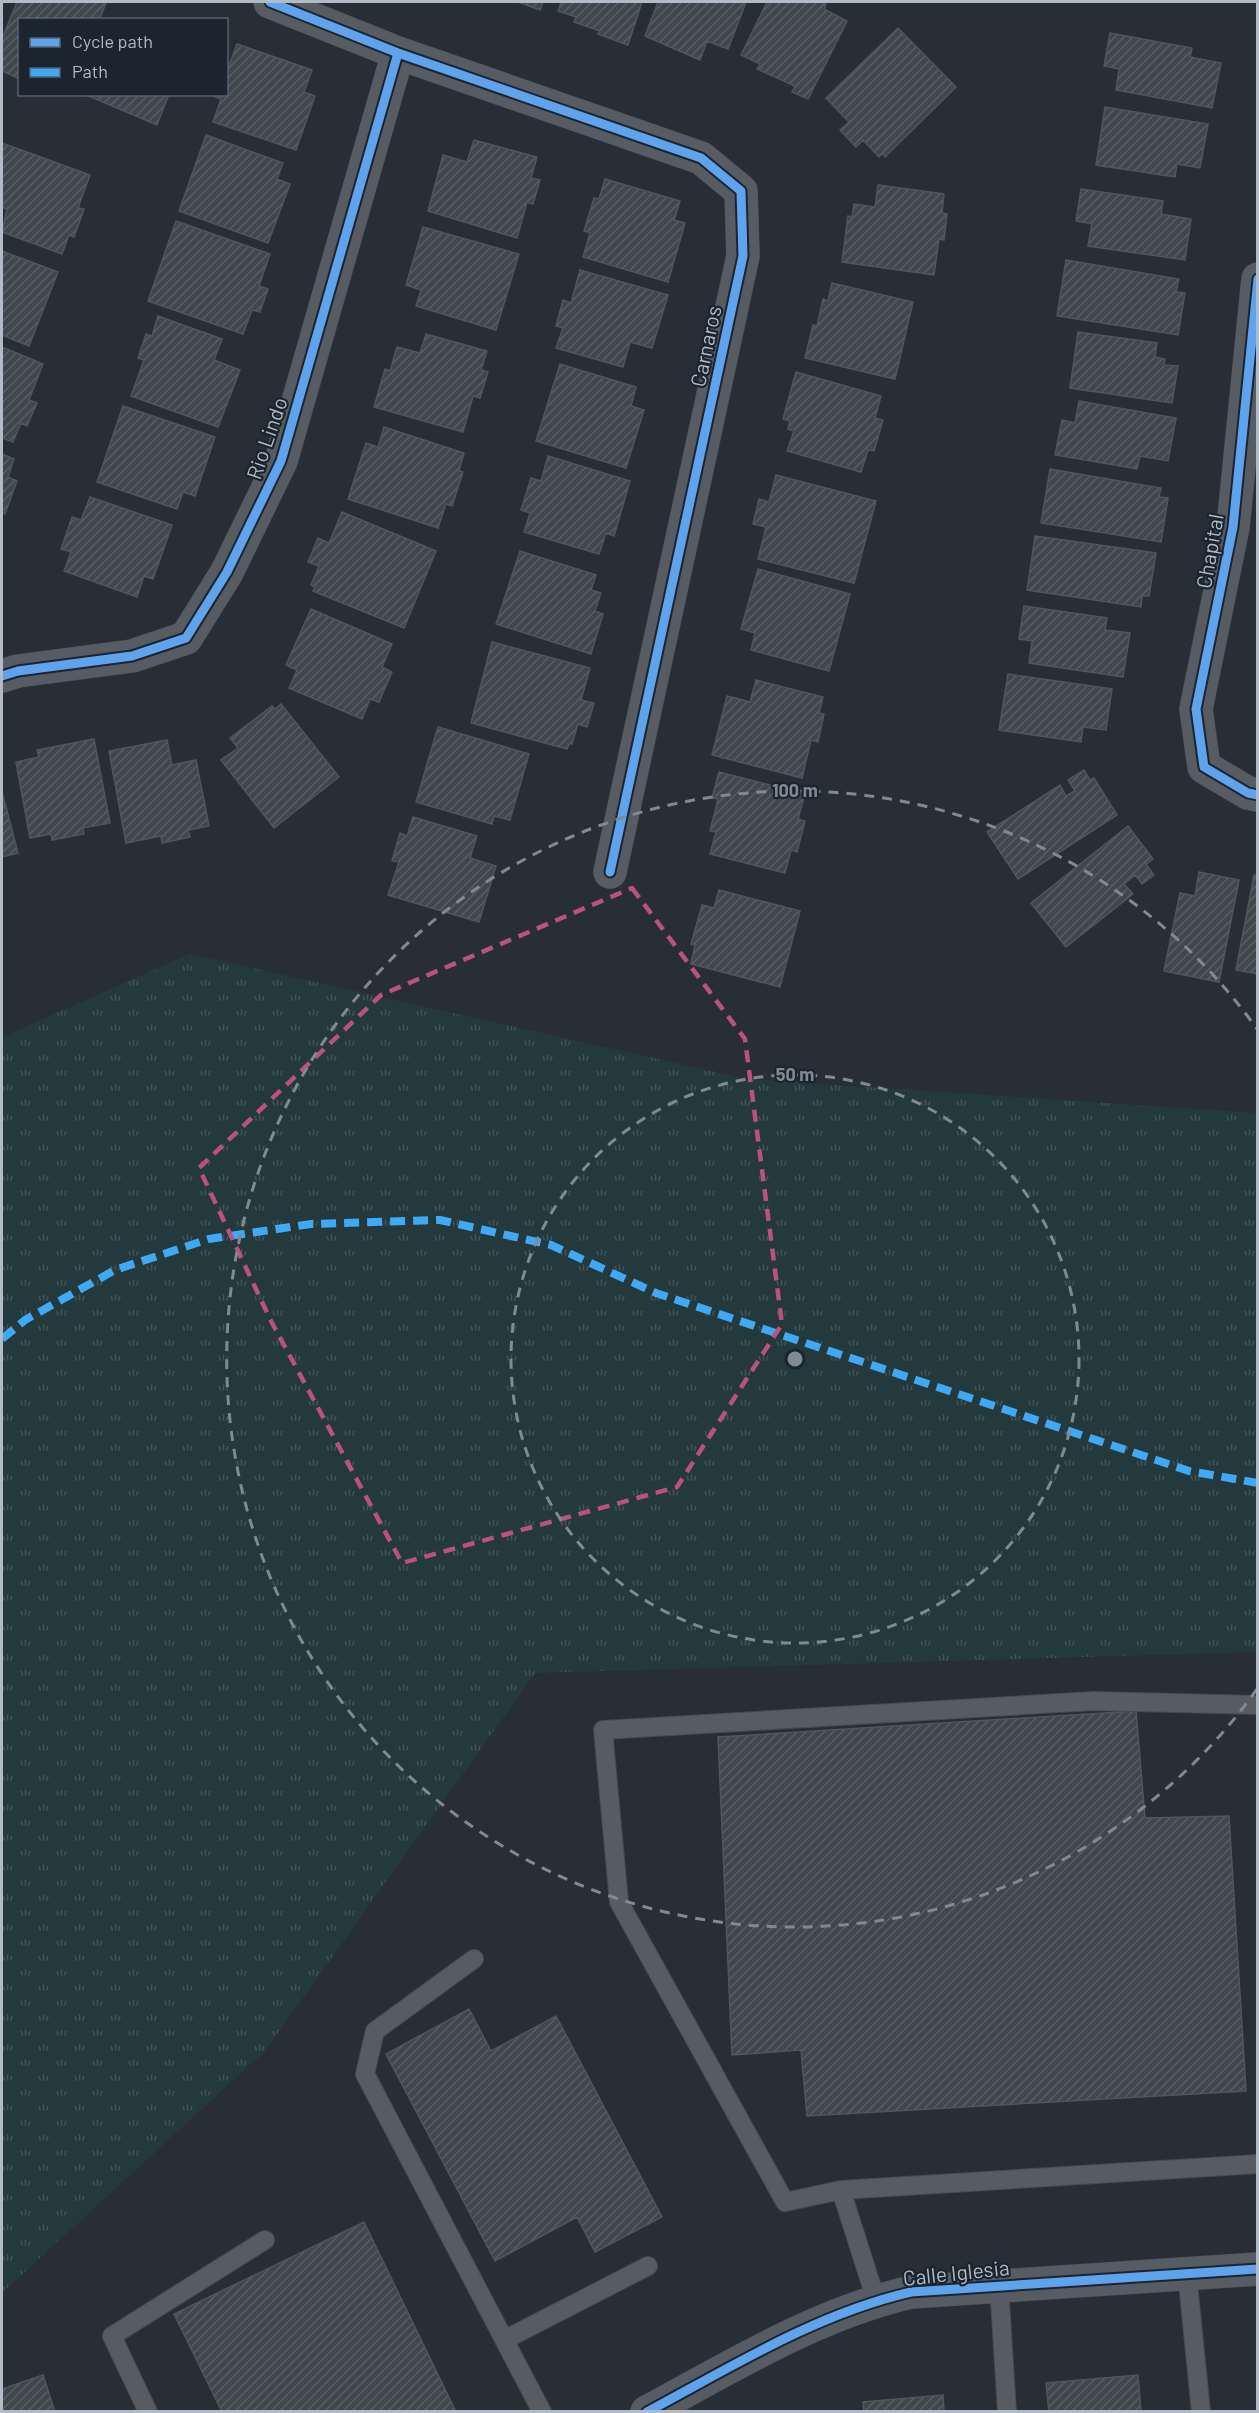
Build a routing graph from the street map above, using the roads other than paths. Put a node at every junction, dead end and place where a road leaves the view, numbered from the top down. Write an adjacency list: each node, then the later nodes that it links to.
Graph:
1 (270, 2): 2 (street, Carnaros)
2 (398, 53): 4 (street, Rio Lindo); 6 (street, Carnaros)
3 (1257, 279): 5 (street, Chapital)
4 (2, 676)
5 (1257, 795)
6 (610, 872)
7 (1257, 1705): 10 (lane)
8 (474, 1959): 17 (lane)
9 (1257, 2164): 10 (lane)
10 (841, 2190): 16 (lane)
11 (265, 2240): 18 (lane)
12 (648, 2266): 17 (lane)
13 (1257, 2269): 14 (street, Calle Iglesia)
14 (1186, 2273): 15 (street, Calle Iglesia); 22 (lane)
15 (999, 2285): 16 (street, Calle Iglesia); 21 (lane)
16 (876, 2300): 20 (street, Calle Iglesia)
17 (504, 2340): 19 (lane)
18 (148, 2412)
19 (542, 2412)
20 (647, 2412)
21 (1007, 2412)
22 (1201, 2412)

